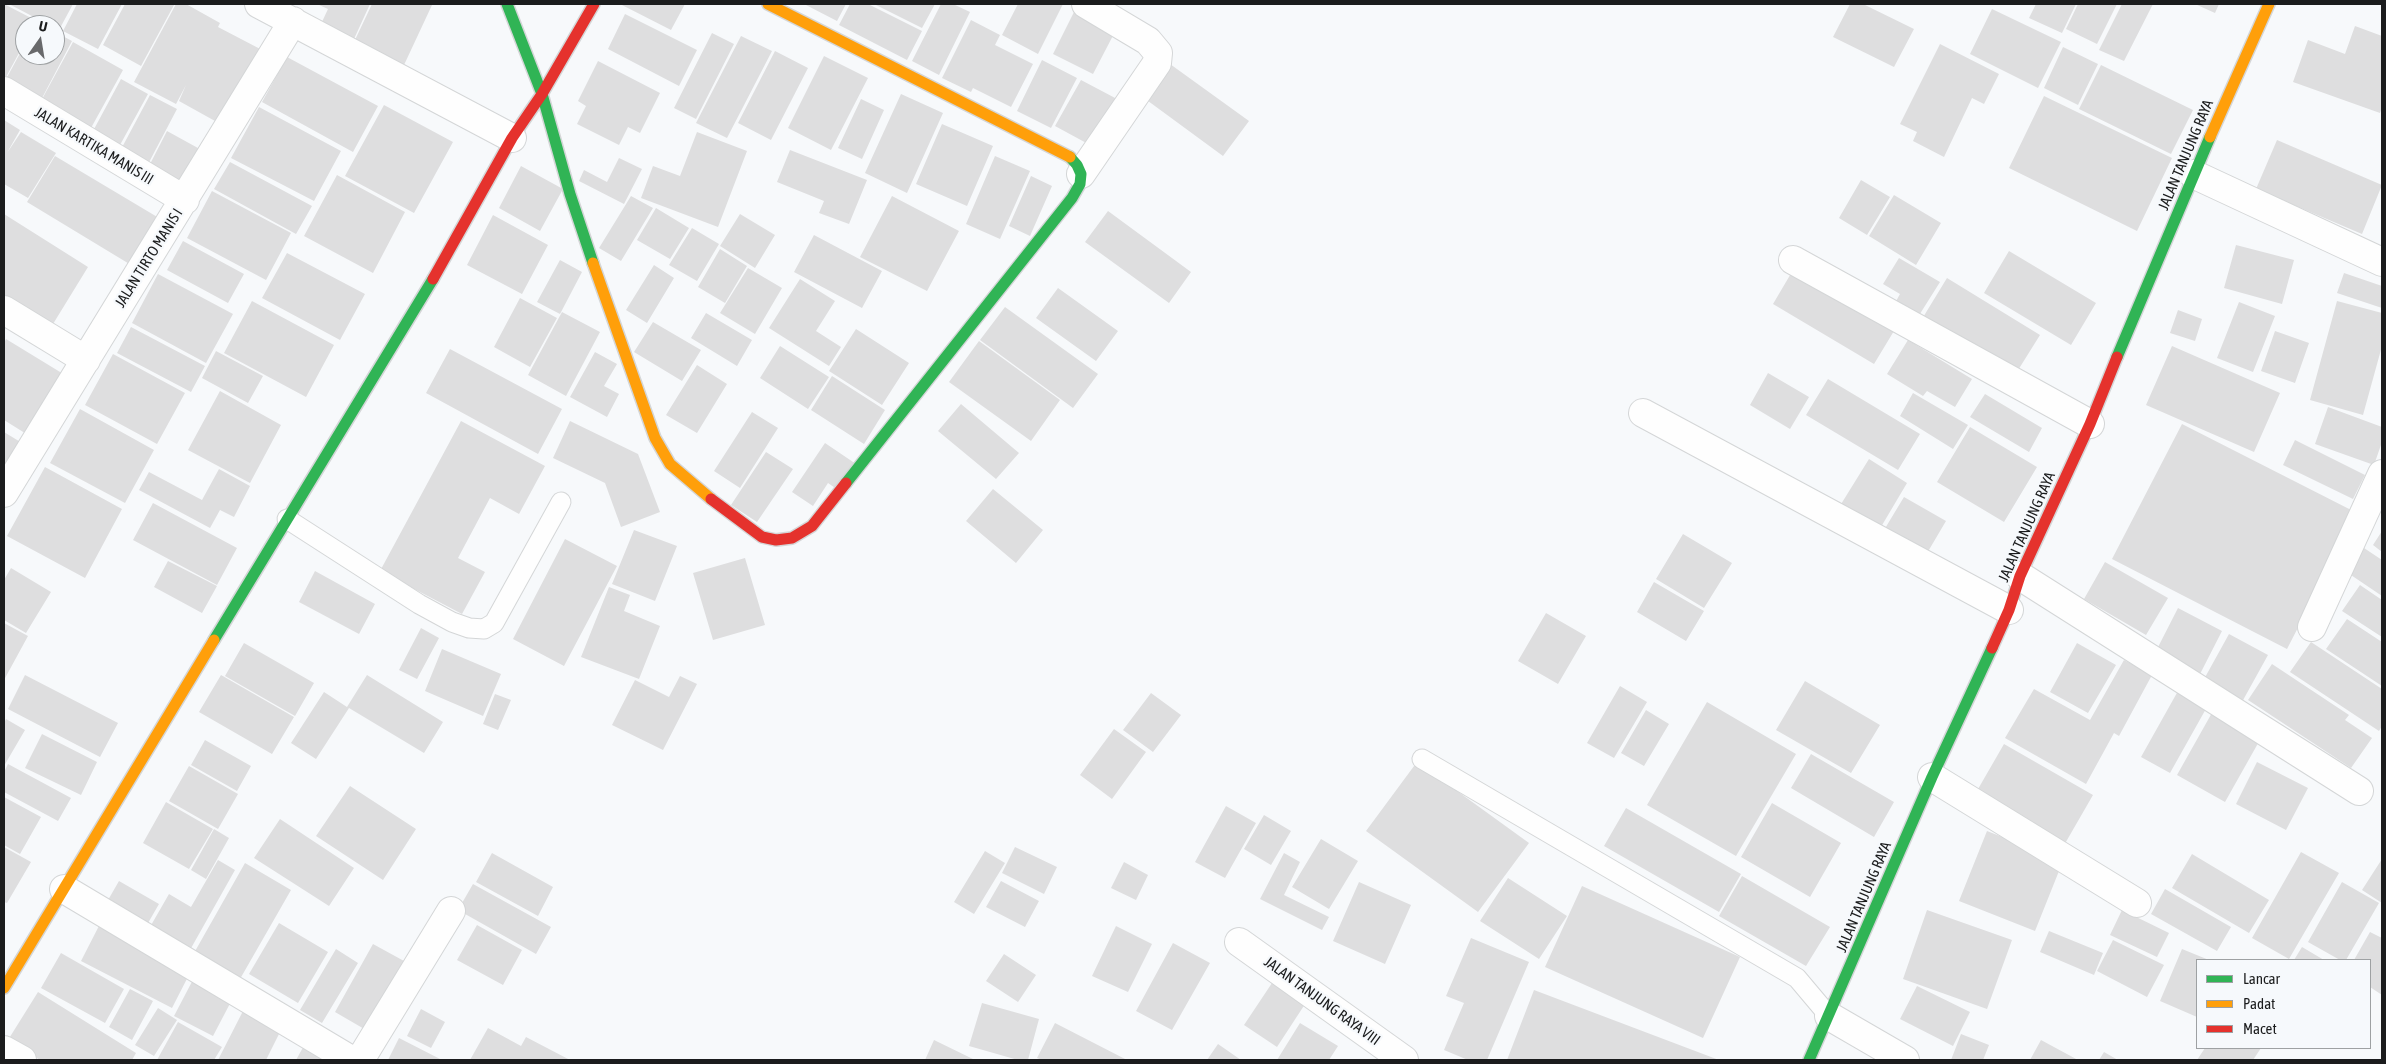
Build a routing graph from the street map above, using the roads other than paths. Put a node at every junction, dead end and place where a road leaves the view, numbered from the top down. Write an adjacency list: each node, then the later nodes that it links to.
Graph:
1 (259, 4): 7 (street)
2 (507, 4): 9 (main road)
3 (594, 4): 9 (main road)
4 (768, 4): 11 (main road)
5 (1086, 4): 11 (street)
6 (2270, 4): 12 (main road, JALAN TANJUNG RAYA)
7 (293, 21): 10 (street); 13 (street, JALAN TIRTO MANIS I)
8 (4, 91): 13 (street, JALAN KARTIKA MANIS III)
9 (542, 94): 10 (main road); 11 (main road)
10 (512, 138): 23 (main road)
11 (1081, 174)
12 (2194, 174): 15 (street); 19 (main road, JALAN TANJUNG RAYA)
13 (185, 200): 17 (street, JALAN TIRTO MANIS I)
14 (1793, 260): 19 (street)
15 (2382, 262)
16 (4, 310): 17 (street)
17 (86, 360): 21 (street, JALAN TIRTO MANIS I)
18 (1643, 413): 25 (street)
19 (2090, 424): 24 (main road, JALAN TANJUNG RAYA)
20 (2382, 474): 26 (street)
21 (4, 493)
22 (561, 502): 23 (lane)
23 (288, 518): 30 (main road)
24 (2020, 576): 25 (main road, JALAN TANJUNG RAYA); 29 (street)
25 (2010, 610): 28 (main road, JALAN TANJUNG RAYA)
26 (2312, 626)
27 (1422, 759): 35 (lane)
28 (1932, 777): 31 (street); 35 (main road, JALAN TANJUNG RAYA)
29 (2359, 791)
30 (64, 889): 34 (main road); 38 (street)
31 (2137, 903)
32 (450, 911): 39 (street)
33 (1239, 942): 40 (street, JALAN TANJUNG RAYA VIII)
34 (4, 988)
35 (1829, 1016): 41 (main road, JALAN TANJUNG RAYA); 42 (street)
36 (4, 1050): 37 (street)
37 (22, 1060)
38 (351, 1060)
39 (360, 1060)
40 (1404, 1060)
41 (1809, 1060)
42 (1905, 1060)

